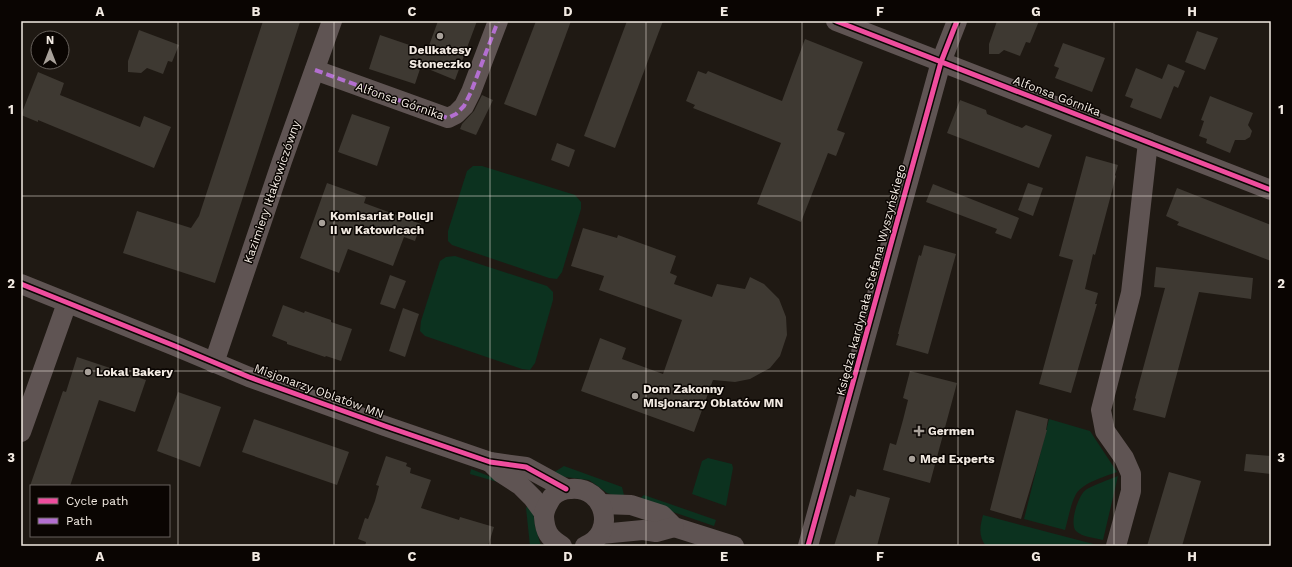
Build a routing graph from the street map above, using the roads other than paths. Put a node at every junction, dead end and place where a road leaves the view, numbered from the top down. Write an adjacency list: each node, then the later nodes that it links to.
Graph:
1 (332, 21): 6 (street, Kazimiery Iłłakowiczówny)
2 (498, 21): 6 (street, Alfonsa Górnika)
3 (836, 21): 5 (street, Alfonsa Górnika)
4 (957, 21): 5 (street, Księdza kardynała Stefana Wyszyńskiego)
5 (941, 62): 7 (street, Alfonsa Górnika); 22 (street, Księdza kardynała Stefana Wyszyńskiego)
6 (315, 70): 11 (street, Kazimiery Iłłakowiczówny)
7 (1148, 142): 8 (street, Alfonsa Górnika); 23 (street)
8 (1271, 190)
9 (21, 284): 10 (street, Misjonarzy Oblatów MN)
10 (68, 303): 11 (street, Misjonarzy Oblatów MN); 12 (street)
11 (214, 363): 13 (street, Misjonarzy Oblatów MN)
12 (21, 432)
13 (490, 462): 14 (street, Misjonarzy Oblatów MN); 16 (street)
14 (566, 489): 15 (street); 16 (street)
15 (601, 504): 17 (street); 18 (street)
16 (544, 513): 19 (street)
17 (601, 534): 18 (street); 20 (street)
18 (659, 535): 21 (street)
19 (555, 544)
20 (585, 546)
21 (734, 546)
22 (808, 546)
23 (1116, 546)

